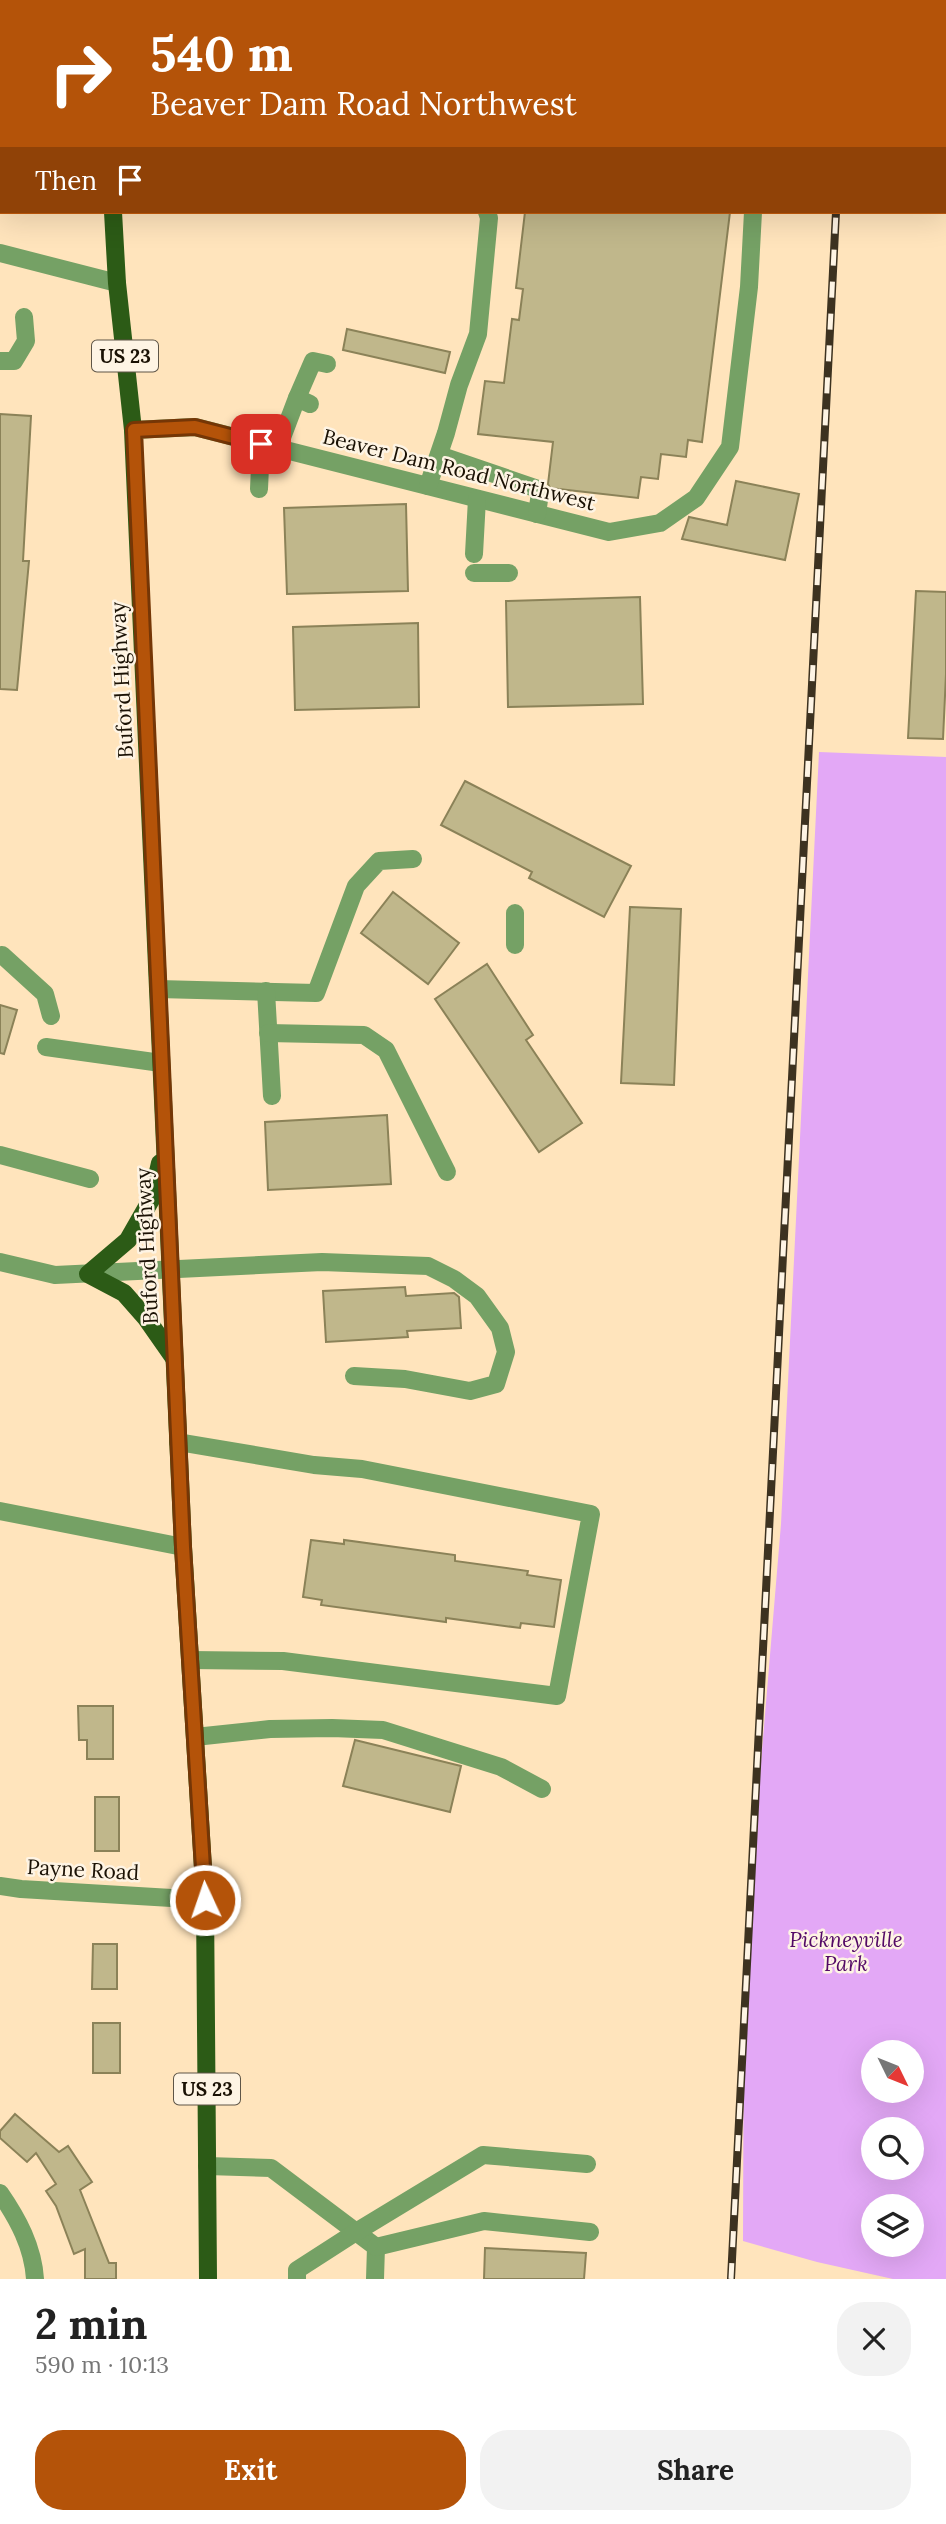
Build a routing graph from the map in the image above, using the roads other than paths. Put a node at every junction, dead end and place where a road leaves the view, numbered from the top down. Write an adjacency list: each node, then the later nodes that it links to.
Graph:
1 (113, 214): 5 (main road, Buford Highway / US 23)
2 (488, 214): 11 (street)
3 (753, 214): 15 (street, Beaver Dam Road Northwest)
4 (0, 253): 5 (street)
5 (117, 283): 9 (main road, Buford Highway / US 23)
6 (24, 317): 7 (street)
7 (0, 360)
8 (327, 364): 10 (street)
9 (134, 430): 10 (street, Beaver Dam Road Northwest); 23 (main road, Buford Highway / US 23)
10 (270, 446): 12 (street, Beaver Dam Road Northwest); 13 (street)
11 (439, 455): 12 (street); 15 (street)
12 (428, 486): 14 (street, Beaver Dam Road Northwest)
13 (258, 489)
14 (477, 499): 15 (street, Beaver Dam Road Northwest); 16 (street)
15 (537, 514)
16 (474, 554)
17 (474, 573): 18 (street)
18 (509, 573)
19 (413, 859): 24 (street)
20 (515, 913): 21 (street)
21 (515, 945)
22 (2, 955): 25 (street)
23 (158, 989): 24 (street); 28 (main road, Buford Highway / US 23)
24 (266, 991): 26 (street)
25 (51, 1016)
26 (268, 1033): 29 (street); 32 (street)
27 (46, 1047): 28 (street)
28 (161, 1063): 30 (main road, Buford Highway / US 23)
29 (272, 1096)
30 (165, 1141): 35 (main road, Buford Highway / US 23); 36 (main road)
31 (0, 1155): 33 (street)
32 (447, 1172)
33 (90, 1179)
34 (0, 1262): 36 (street)
35 (171, 1271): 36 (street); 37 (main road, Buford Highway / US 23); 38 (street)
36 (88, 1274): 37 (main road)
37 (174, 1358): 39 (main road, Buford Highway / US 23)
38 (354, 1376)
39 (178, 1443): 41 (main road, Buford Highway / US 23); 42 (street)
40 (0, 1511): 41 (street)
41 (183, 1547): 42 (main road, Buford Highway / US 23)
42 (190, 1660): 43 (main road, Buford Highway / US 23)
43 (195, 1737): 44 (street); 46 (main road, Buford Highway / US 23)
44 (542, 1789)
45 (0, 1886): 46 (street, Payne Road)
46 (205, 1900): 48 (main road, Buford Highway / US 23)
47 (587, 2164): 50 (street)
48 (207, 2166): 50 (street); 54 (main road, Buford Highway / US 23)
49 (0, 2193): 53 (street)
50 (356, 2232): 52 (street); 55 (street)
51 (590, 2232): 52 (street)
52 (376, 2247): 56 (street)
53 (35, 2279)
54 (208, 2279)
55 (297, 2279)
56 (375, 2279)

